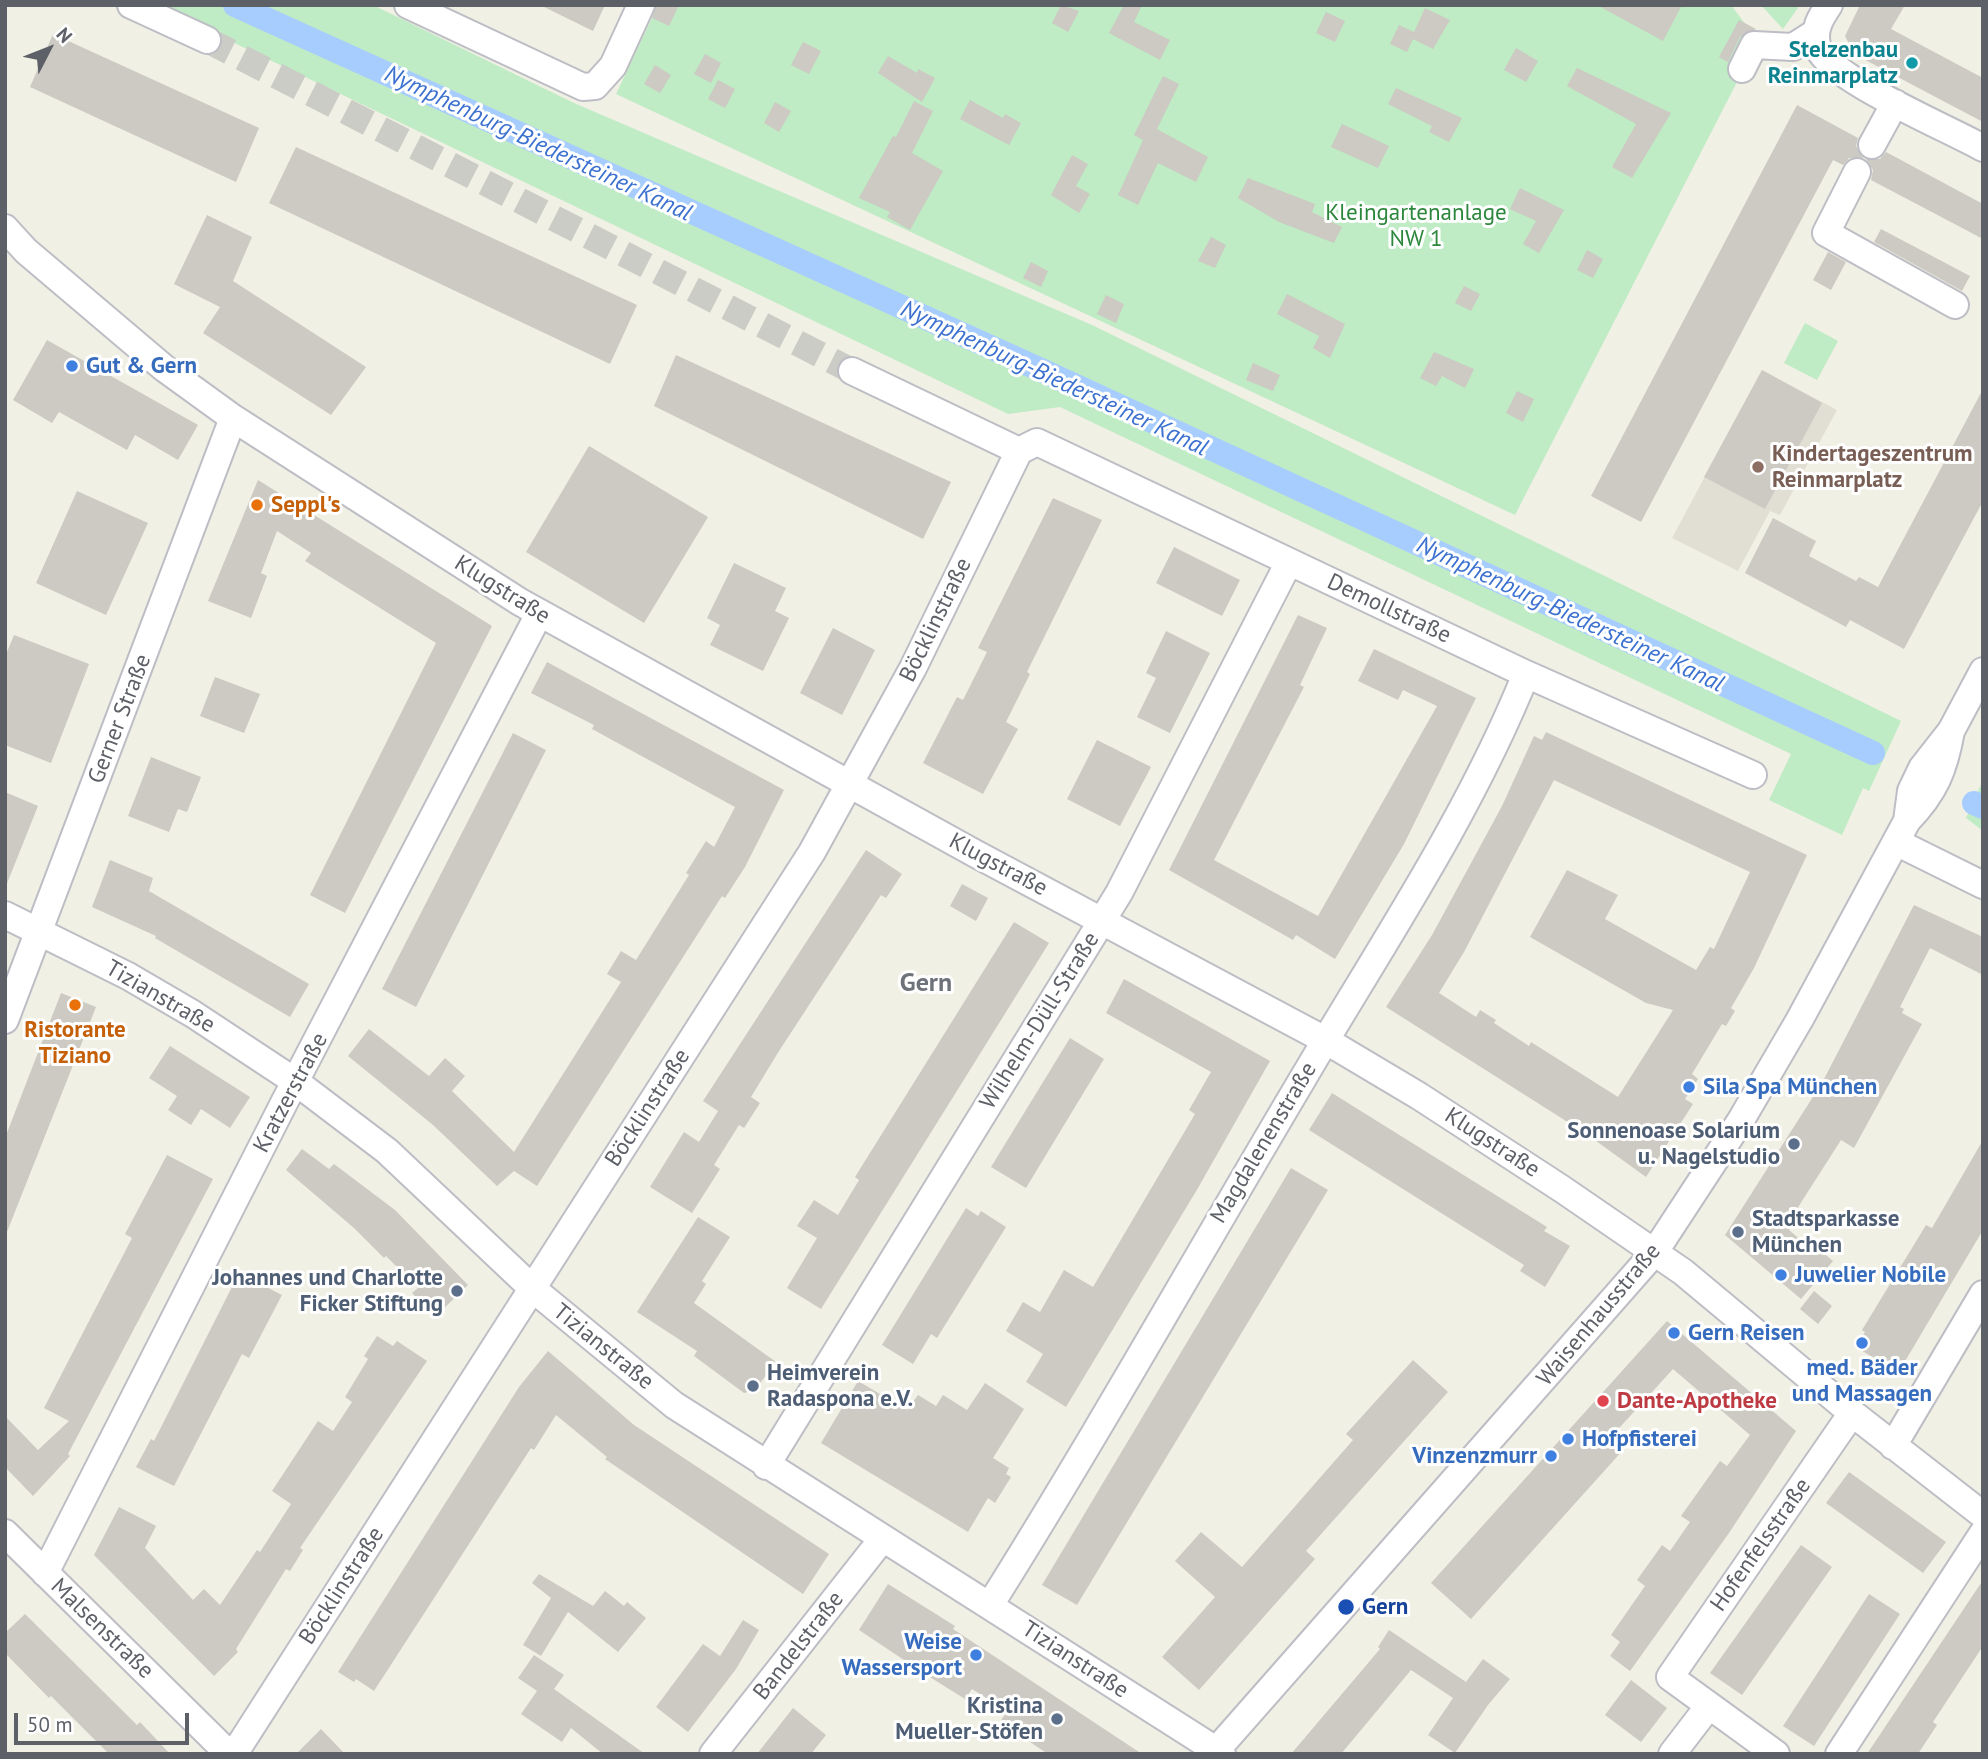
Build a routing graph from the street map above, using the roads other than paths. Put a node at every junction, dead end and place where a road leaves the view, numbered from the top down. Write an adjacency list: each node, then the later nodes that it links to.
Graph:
1 (131, 5): 6 (street)
2 (408, 5): 3 (street)
3 (641, 5)
4 (1829, 5): 5 (street)
5 (1815, 33): 7 (street); 8 (street)
6 (207, 40)
7 (1742, 69)
8 (1895, 103): 9 (street); 10 (street)
9 (1872, 145)
10 (1983, 148)
11 (1857, 172): 13 (street)
12 (5, 228): 15 (street, Klugstraße)
13 (1955, 305)
14 (852, 371): 16 (street, Demollstraße)
15 (233, 418): 18 (street, Klugstraße); 27 (street, Gerner Straße)
16 (1023, 447): 17 (street, Demollstraße); 22 (street, Böcklinstraße)
17 (1289, 562): 20 (street, Demollstraße); 26 (street, Wilhelm-Düll-Straße)
18 (539, 614): 22 (street, Klugstraße); 30 (street, Kratzerstraße)
19 (1983, 671): 23 (street, Waisenhausstraße)
20 (1526, 674): 21 (street, Demollstraße); 29 (street, Magdalenenstraße)
21 (1753, 775)
22 (851, 784): 26 (street, Klugstraße); 32 (street, Böcklinstraße)
23 (1901, 831): 24 (street); 31 (street, Waisenhausstraße)
24 (1983, 885)
25 (5, 915): 27 (street, Tizianstraße)
26 (1102, 920): 29 (street, Klugstraße); 36 (street, Wilhelm-Düll-Straße)
27 (40, 931): 28 (street, Gerner Straße); 30 (street, Tizianstraße)
28 (5, 1020)
29 (1325, 1040): 31 (street, Klugstraße); 42 (street, Magdalenenstraße)
30 (296, 1082): 32 (street, Tizianstraße); 41 (street, Kratzerstraße)
31 (1654, 1253): 34 (street, Klugstraße); 44 (street, Waisenhausstraße)
32 (533, 1289): 36 (street, Tizianstraße); 45 (street, Böcklinstraße)
33 (1983, 1294): 35 (street)
34 (1852, 1413): 35 (street, Klugstraße); 43 (street, Hofenfelsstraße)
35 (1893, 1446): 37 (street, Klugstraße)
36 (766, 1466): 40 (street, Tizianstraße)
37 (1983, 1515)
38 (5, 1533): 41 (street, Malsenstraße)
39 (1983, 1533): 49 (street)
40 (883, 1538): 42 (street, Tizianstraße); 46 (street, Bandelstraße)
41 (45, 1573): 45 (street, Malsenstraße)
42 (990, 1605): 44 (street, Tizianstraße)
43 (1708, 1707): 47 (street); 48 (street)
44 (1217, 1752)
45 (231, 1754)
46 (713, 1754)
47 (1672, 1754)
48 (1776, 1754)
49 (1839, 1754)

